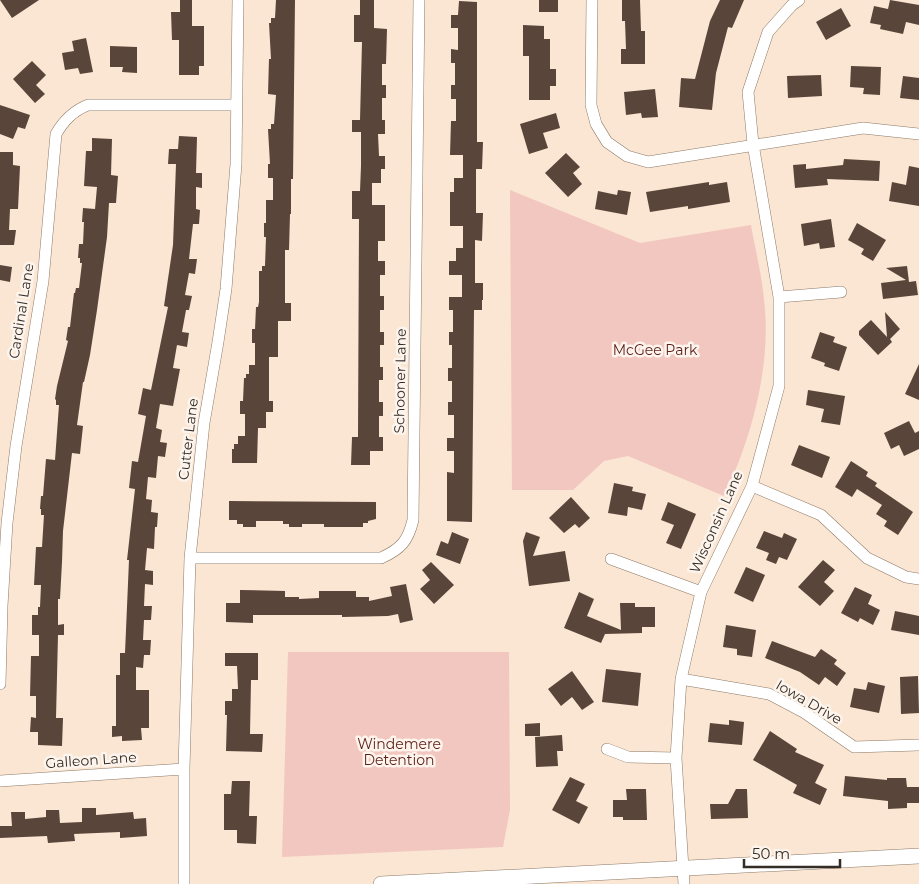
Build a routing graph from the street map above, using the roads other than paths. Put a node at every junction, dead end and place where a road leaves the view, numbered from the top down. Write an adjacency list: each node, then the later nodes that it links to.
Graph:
1 (238, 0): 5 (street, Cutter Lane)
2 (419, 0): 11 (street, Schooner Lane)
3 (592, 0): 7 (street)
4 (799, 0): 7 (street, Wisconsin Lane)
5 (236, 105): 11 (street, Cutter Lane); 16 (street, Cardinal Lane)
6 (919, 134): 7 (street)
7 (753, 144): 9 (street, Wisconsin Lane)
8 (841, 292): 9 (street)
9 (779, 297): 10 (street, Wisconsin Lane)
10 (752, 486): 13 (street); 14 (street, Wisconsin Lane)
11 (190, 558): 20 (street, Cutter Lane)
12 (610, 559): 14 (street)
13 (919, 579)
14 (701, 592): 15 (street, Wisconsin Lane)
15 (681, 679): 17 (street, Iowa Drive); 19 (street, Wisconsin Lane)
16 (0, 684)
17 (919, 745)
18 (606, 749): 19 (street)
19 (676, 758): 23 (street, Wisconsin Lane)
20 (184, 770): 21 (street, Galleon Lane); 24 (street, Cutter Lane)
21 (0, 781)
22 (919, 856): 23 (main road)
23 (682, 869): 25 (main road); 26 (street, Wisconsin Lane)
24 (184, 884)
25 (382, 884)
26 (684, 884)

